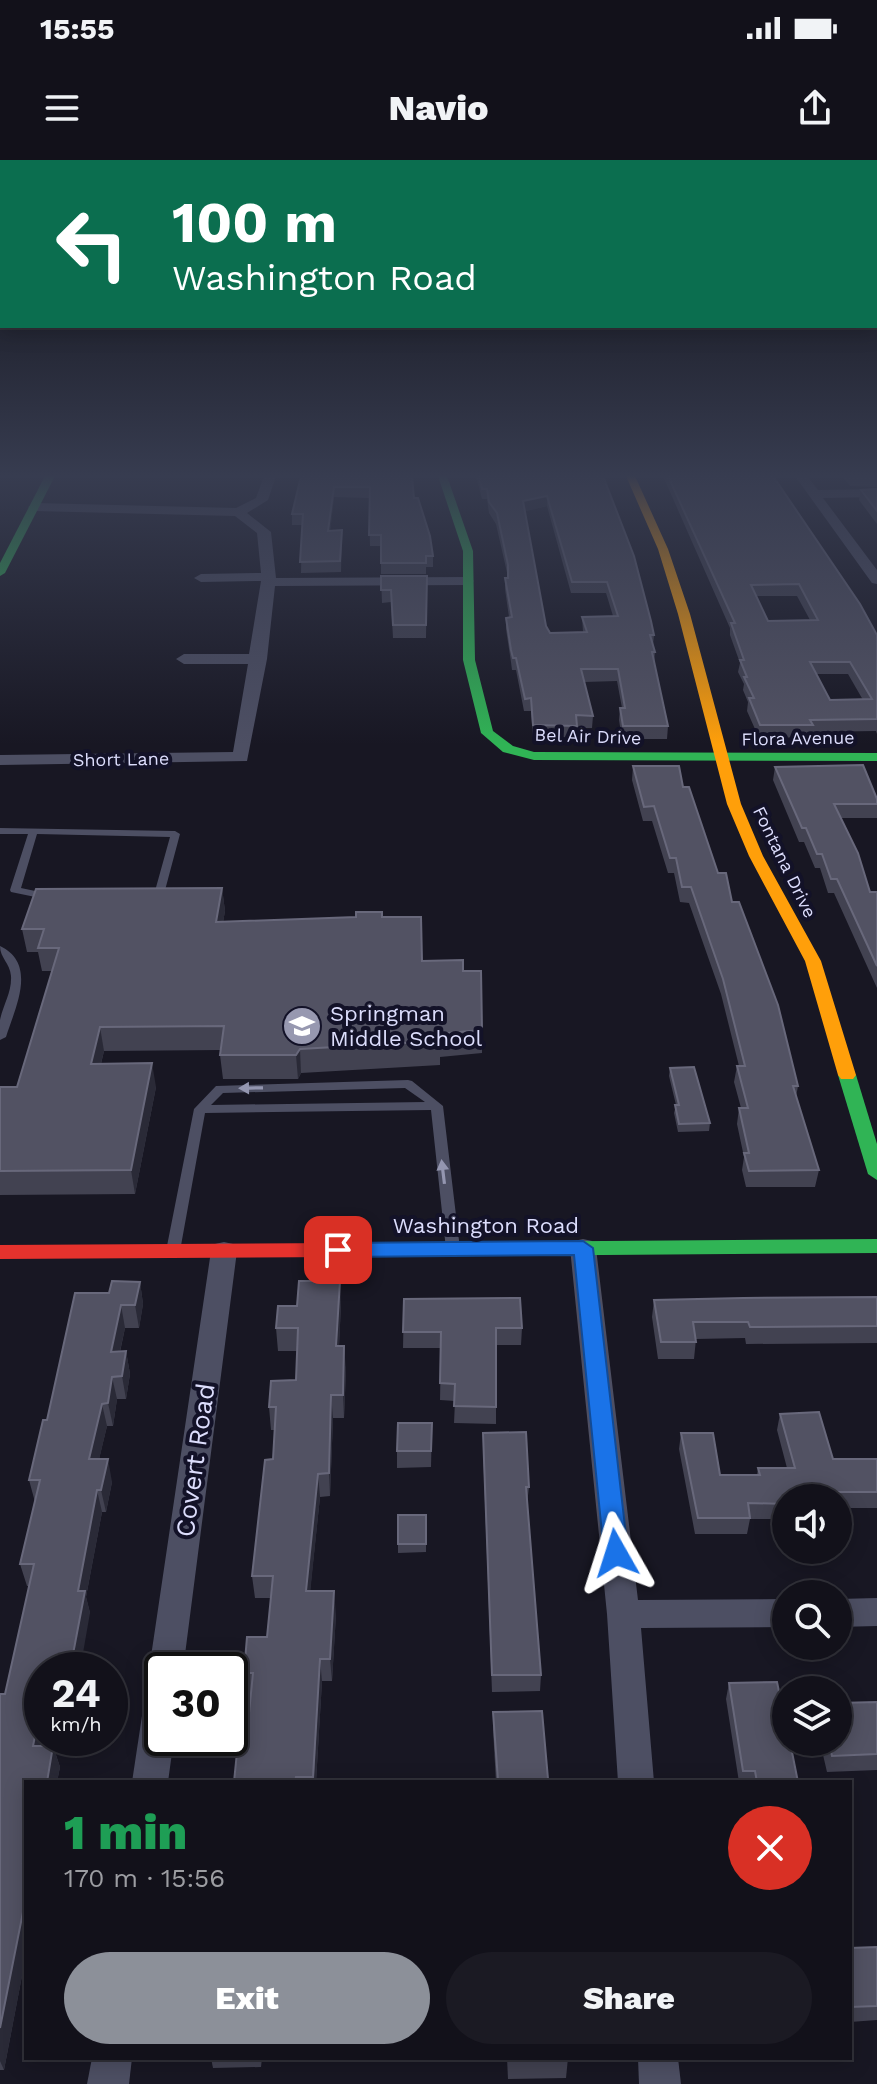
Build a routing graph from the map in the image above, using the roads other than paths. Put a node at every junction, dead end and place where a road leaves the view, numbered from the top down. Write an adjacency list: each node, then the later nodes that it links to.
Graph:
1 (268, 566): 5 (street)
2 (468, 566): 6 (street, Bel Air Drive)
3 (668, 566): 10 (street, Fontana Drive)
4 (201, 578): 5 (street)
5 (269, 580): 6 (street); 8 (street)
6 (467, 581): 10 (street, Bel Air Drive)
7 (184, 659): 8 (street)
8 (259, 659): 11 (street, Short Lane)
9 (877, 757): 10 (street, Flora Avenue)
10 (719, 759): 20 (street, Fontana Drive)
11 (0, 760)
12 (0, 831): 13 (lane)
13 (33, 832): 14 (lane); 15 (lane)
14 (132, 895)
15 (61, 896)
16 (0, 949): 17 (lane)
17 (0, 1037)
18 (437, 1106): 19 (lane); 19 (lane, one-way to 19); 23 (lane, one-way to 18)
19 (200, 1109): 24 (lane)
20 (877, 1174)
21 (877, 1246): 22 (street, Washington Road)
22 (583, 1248): 23 (street, Washington Road); 30 (street)
23 (453, 1249): 25 (street, Washington Road)
24 (173, 1251): 25 (street, Washington Road); 26 (street, Washington Road)
25 (224, 1251): 31 (street, Covert Road)
26 (0, 1252)
27 (877, 1612): 29 (street)
28 (772, 1613): 30 (street)
29 (852, 1613)
30 (623, 1614): 34 (street)
31 (168, 1652)
32 (154, 1756): 33 (street)
33 (150, 1780)
34 (636, 1780)
35 (112, 2060): 37 (street)
36 (658, 2060): 38 (street)
37 (108, 2084)
38 (660, 2084)

